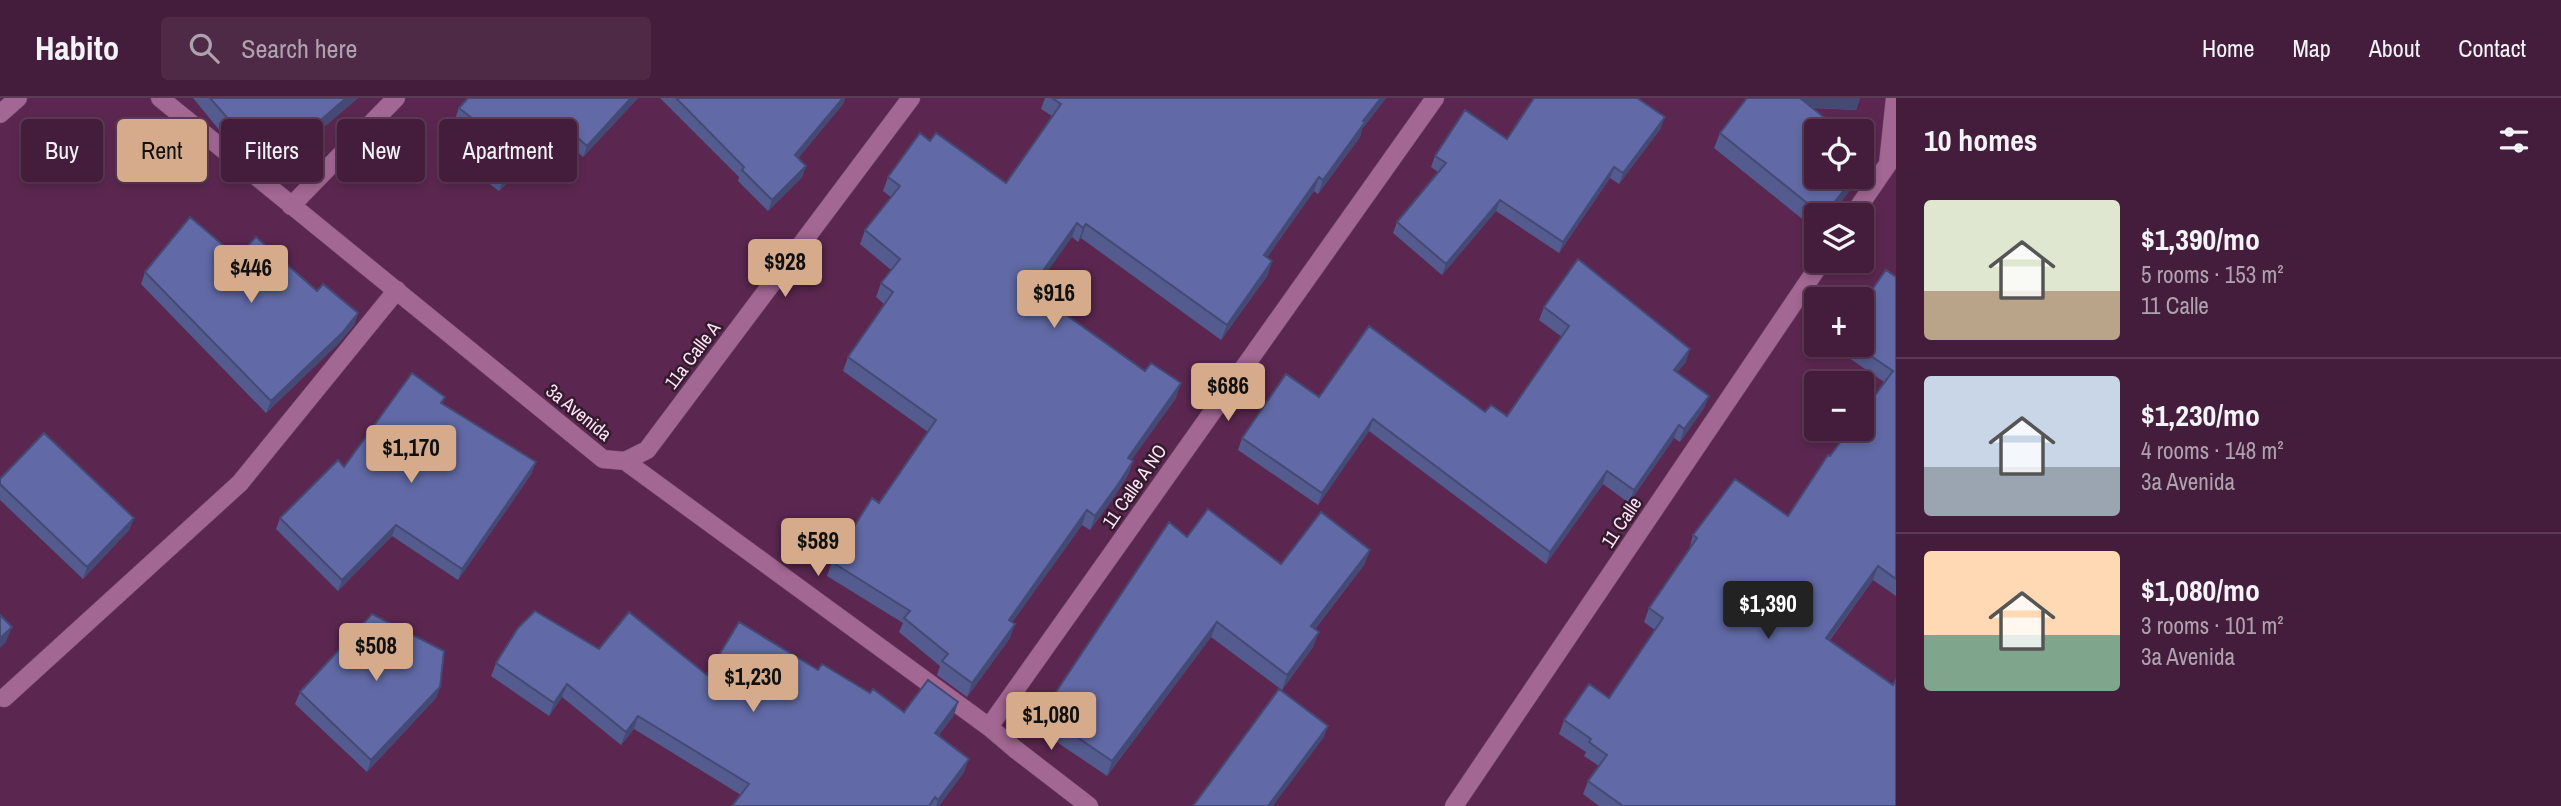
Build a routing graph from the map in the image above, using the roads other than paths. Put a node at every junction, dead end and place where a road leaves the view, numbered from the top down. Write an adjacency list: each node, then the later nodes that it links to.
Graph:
1 (18, 98): 7 (street)
2 (160, 98): 9 (street, 3a Avenida)
3 (396, 98): 9 (street)
4 (911, 98): 12 (street, 11a Calle A)
5 (1435, 98): 14 (street, 11 Calle A NO)
6 (1895, 98): 8 (street)
7 (0, 114)
8 (1861, 203)
9 (291, 206): 11 (street, 3a Avenida)
10 (1814, 273): 16 (street, 11 Calle)
11 (397, 290): 12 (street, 3a Avenida); 13 (street)
12 (625, 461): 14 (street, 3a Avenida)
13 (4, 698)
14 (989, 727): 15 (street, 3a Avenida)
15 (1089, 806)
16 (1454, 806)

